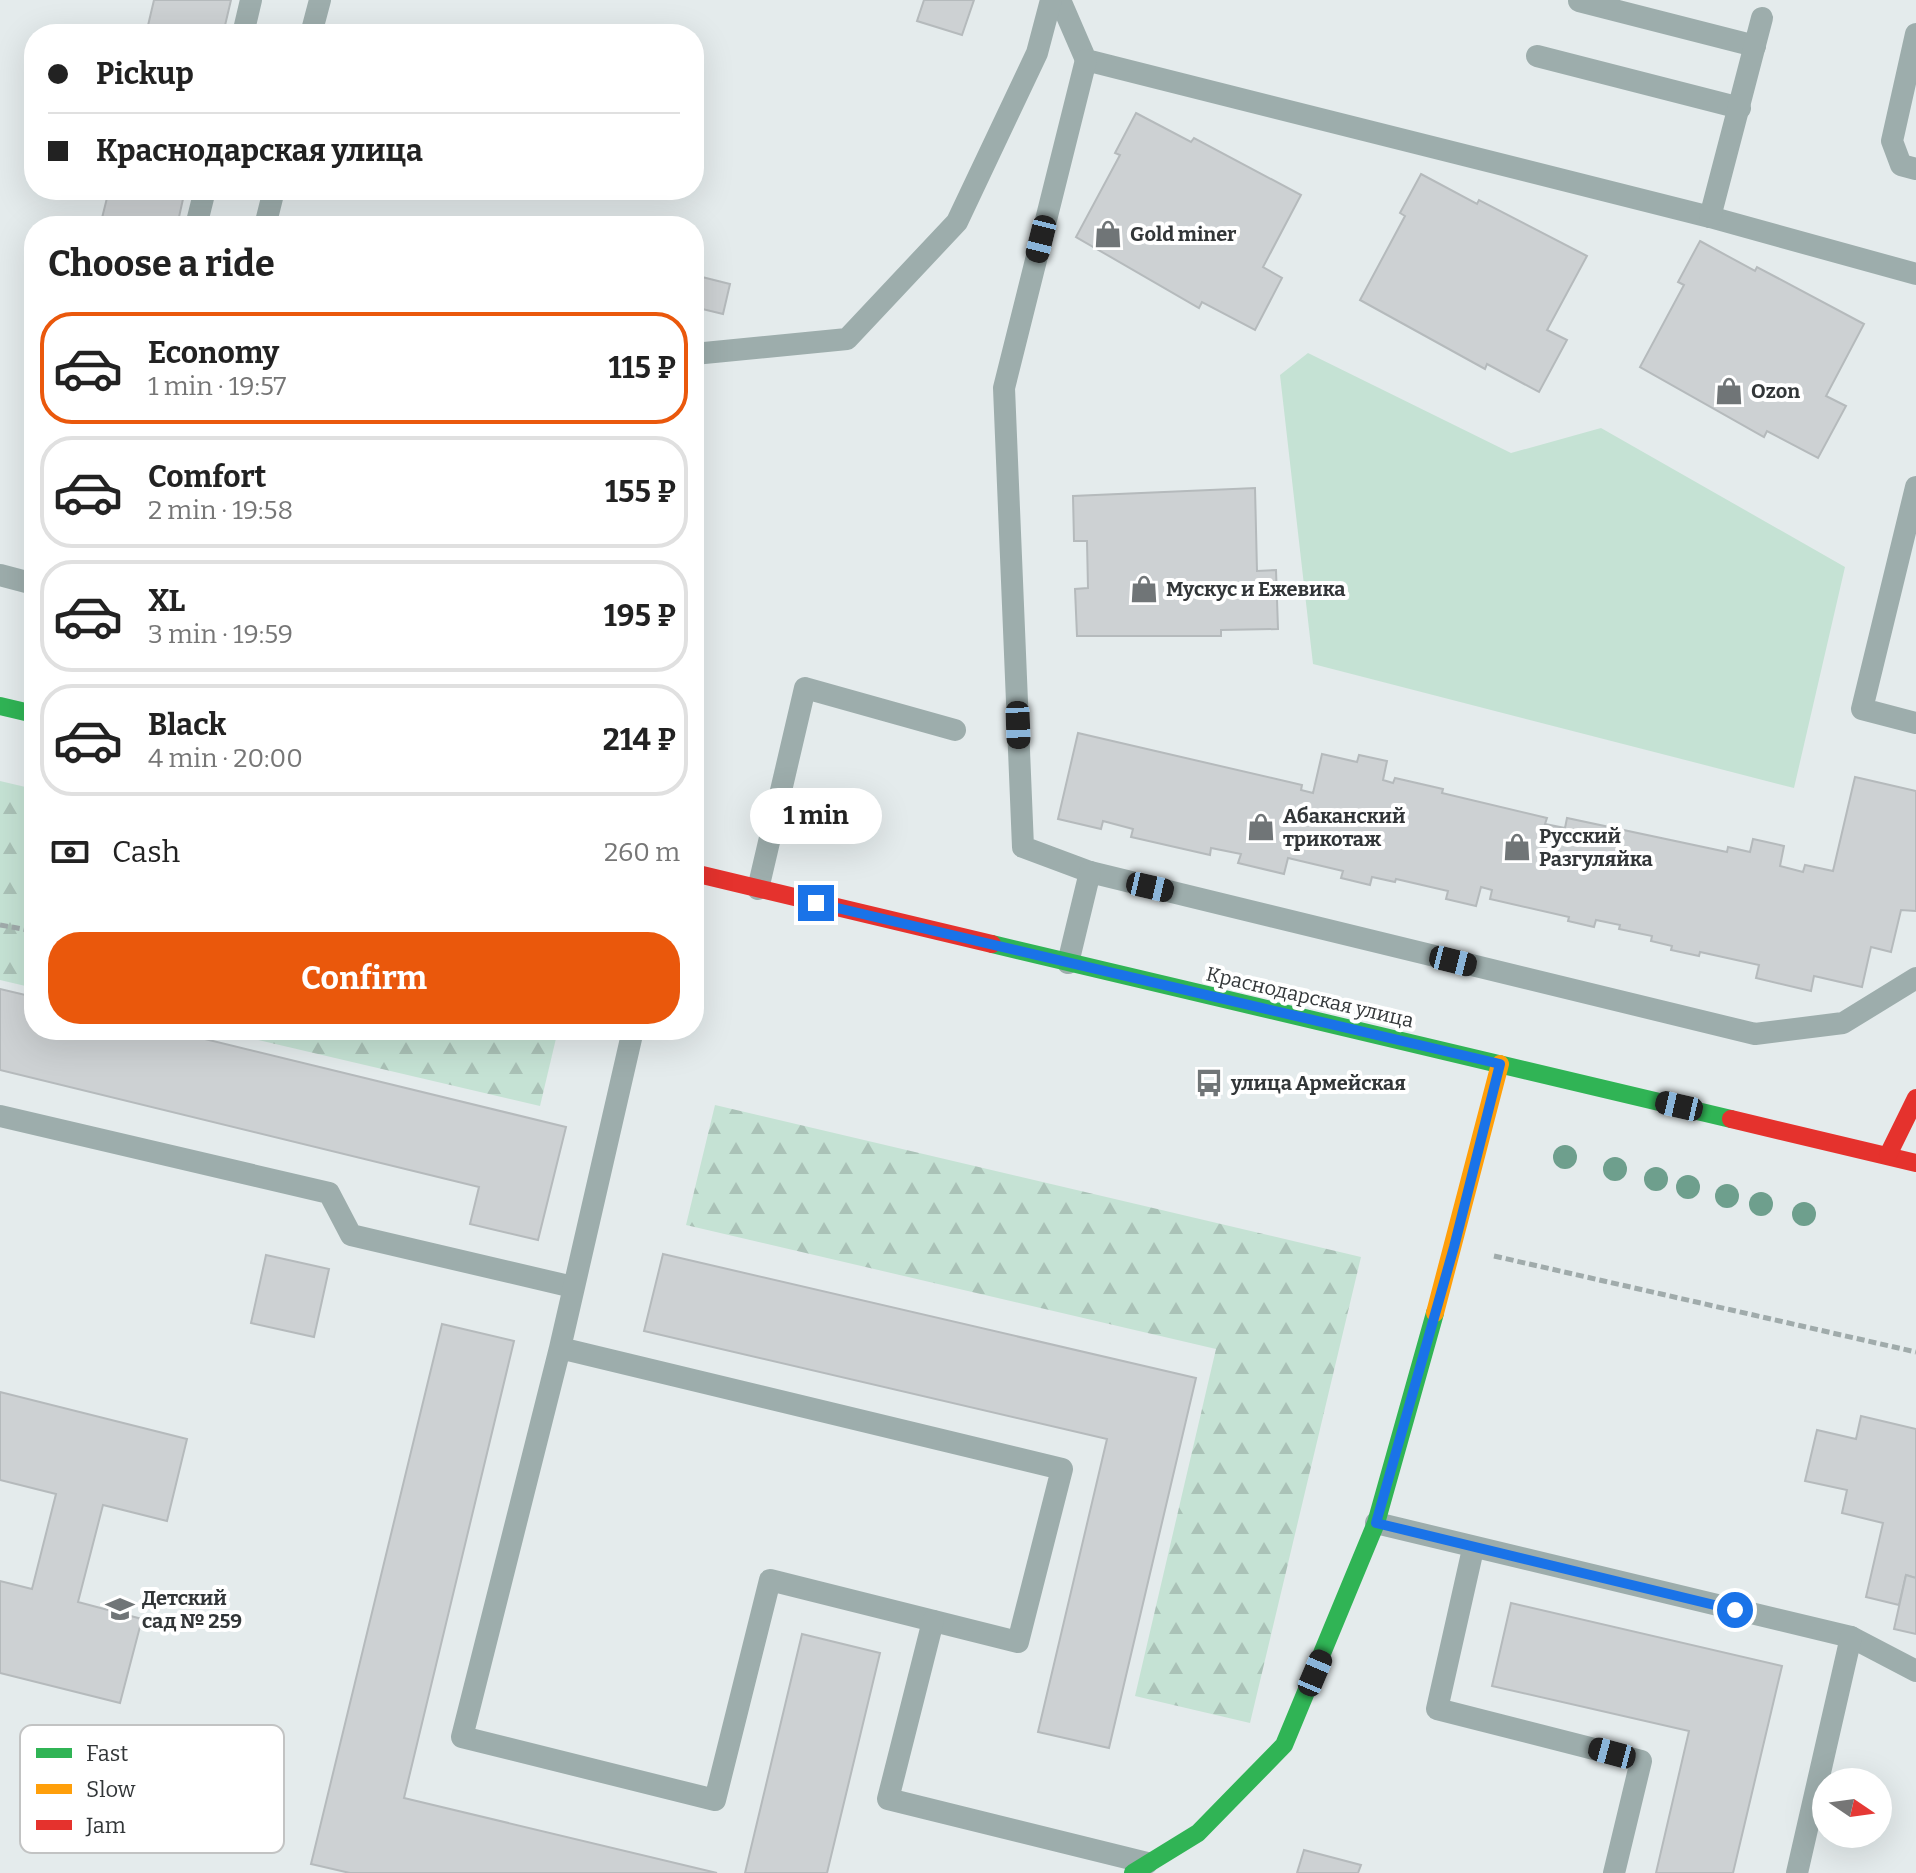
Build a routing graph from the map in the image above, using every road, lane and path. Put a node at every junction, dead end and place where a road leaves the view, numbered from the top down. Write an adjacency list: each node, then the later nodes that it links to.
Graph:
1 (251, 0): 7 (lane)
2 (320, 0): 8 (lane)
3 (1051, 0): 17 (lane)
4 (1060, 0): 12 (lane)
5 (1579, 1): 10 (lane)
6 (1762, 18): 10 (lane)
7 (245, 24)
8 (314, 24)
9 (1916, 34): 14 (lane)
10 (1755, 46): 13 (lane)
11 (1537, 56): 13 (lane)
12 (1086, 60): 15 (lane); 25 (lane)
13 (1740, 108): 15 (lane)
14 (1916, 169)
15 (1710, 217): 16 (lane)
16 (1916, 274)
17 (704, 353)
18 (1916, 487): 23 (lane)
19 (0, 575): 20 (lane)
20 (24, 581)
21 (0, 706): 22 (main road)
22 (24, 712)
23 (1916, 723)
24 (955, 730): 27 (lane)
25 (1090, 872): 30 (lane); 31 (lane)
26 (704, 876): 27 (main road, Краснодарская улица)
27 (758, 889): 30 (main road, Краснодарская улица)
28 (0, 925): 29 (path)
29 (24, 929)
30 (1068, 963): 33 (main road, Краснодарская улица)
31 (1916, 978)
32 (631, 1040): 39 (lane)
33 (1500, 1064): 36 (main road, Краснодарская улица); 38 (main road)
34 (1916, 1098): 36 (main road)
35 (0, 1116): 39 (lane)
36 (1888, 1155): 37 (main road, Краснодарская улица)
37 (1916, 1163)
38 (1454, 1247): 41 (path); 42 (main road)
39 (573, 1287): 40 (lane)
40 (560, 1348): 44 (lane); 44 (lane)
41 (1916, 1352)
42 (1376, 1523): 43 (lane); 47 (main road)
43 (1473, 1549): 45 (lane); 48 (lane)
44 (933, 1621): 47 (lane)
45 (1851, 1637): 46 (lane); 49 (lane)
46 (1916, 1671)
47 (1141, 1868)
48 (1614, 1873)
49 (1797, 1873)

